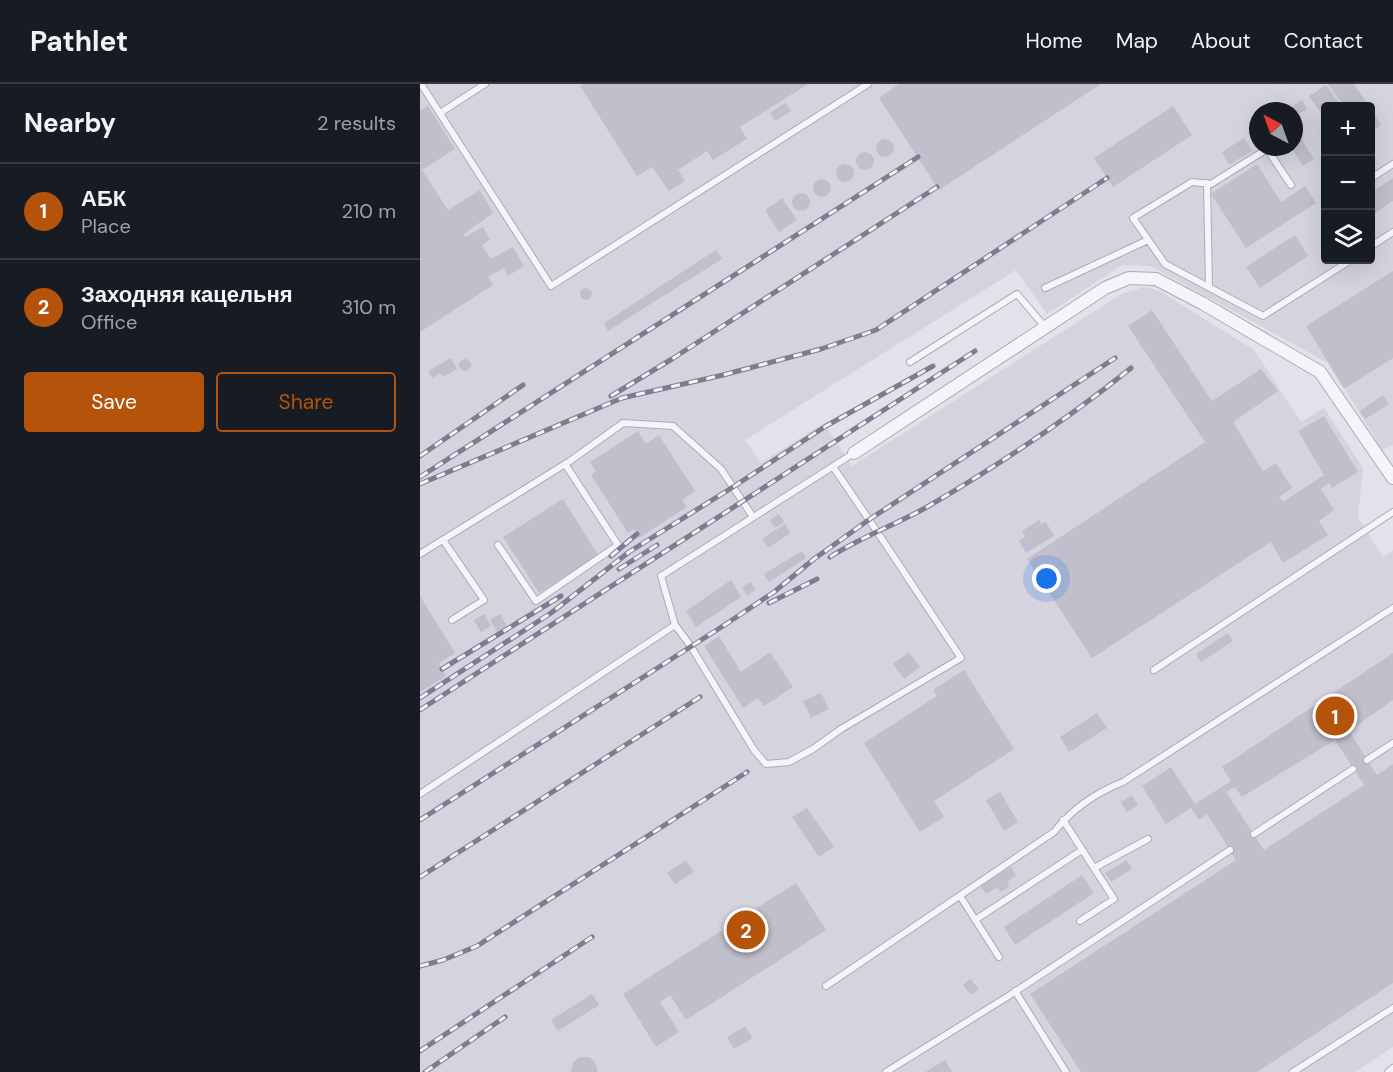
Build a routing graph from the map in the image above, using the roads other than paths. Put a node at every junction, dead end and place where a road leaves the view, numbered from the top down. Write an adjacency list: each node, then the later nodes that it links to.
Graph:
1 (421, 84): 4 (lane)
2 (485, 84): 4 (lane)
3 (868, 84): 4 (lane)
4 (440, 113)
5 (1393, 164): 6 (lane)
6 (1375, 176)
7 (1207, 183): 8 (lane); 10 (lane); 13 (lane)
8 (1291, 185)
9 (1393, 232): 11 (lane)
10 (1148, 240): 13 (lane); 14 (lane)
11 (1375, 244)
12 (1344, 264): 13 (lane)
13 (1209, 287)
14 (1045, 288)
15 (1046, 327): 16 (lane); 17 (street); 20 (street)
16 (910, 362)
17 (854, 453): 19 (lane)
18 (565, 464): 22 (lane); 23 (lane); 24 (lane)
19 (833, 467): 22 (lane); 28 (lane)
20 (1393, 478)
21 (1393, 512): 29 (lane)
22 (753, 517): 28 (lane)
23 (443, 540): 25 (lane); 27 (lane)
24 (498, 545)
25 (420, 554)
26 (1393, 608): 34 (lane)
27 (452, 620)
28 (675, 625): 33 (lane)
29 (1154, 670)
30 (1393, 742): 31 (lane)
31 (1367, 760)
32 (1353, 769): 35 (lane)
33 (420, 794)
34 (1063, 820): 37 (lane); 40 (lane)
35 (1254, 834)
36 (1148, 839): 39 (lane)
37 (1082, 850): 39 (lane); 41 (lane)
38 (1230, 850): 45 (lane)
39 (1094, 868): 42 (lane)
40 (960, 896): 41 (lane); 44 (lane)
41 (975, 920): 43 (lane)
42 (1080, 921)
43 (999, 957)
44 (826, 987)
45 (1015, 991): 48 (lane); 49 (lane)
46 (1393, 1008): 50 (lane)
47 (1393, 1068): 51 (lane)
48 (886, 1072)
49 (1066, 1072)
50 (1293, 1072)
51 (1388, 1072)

